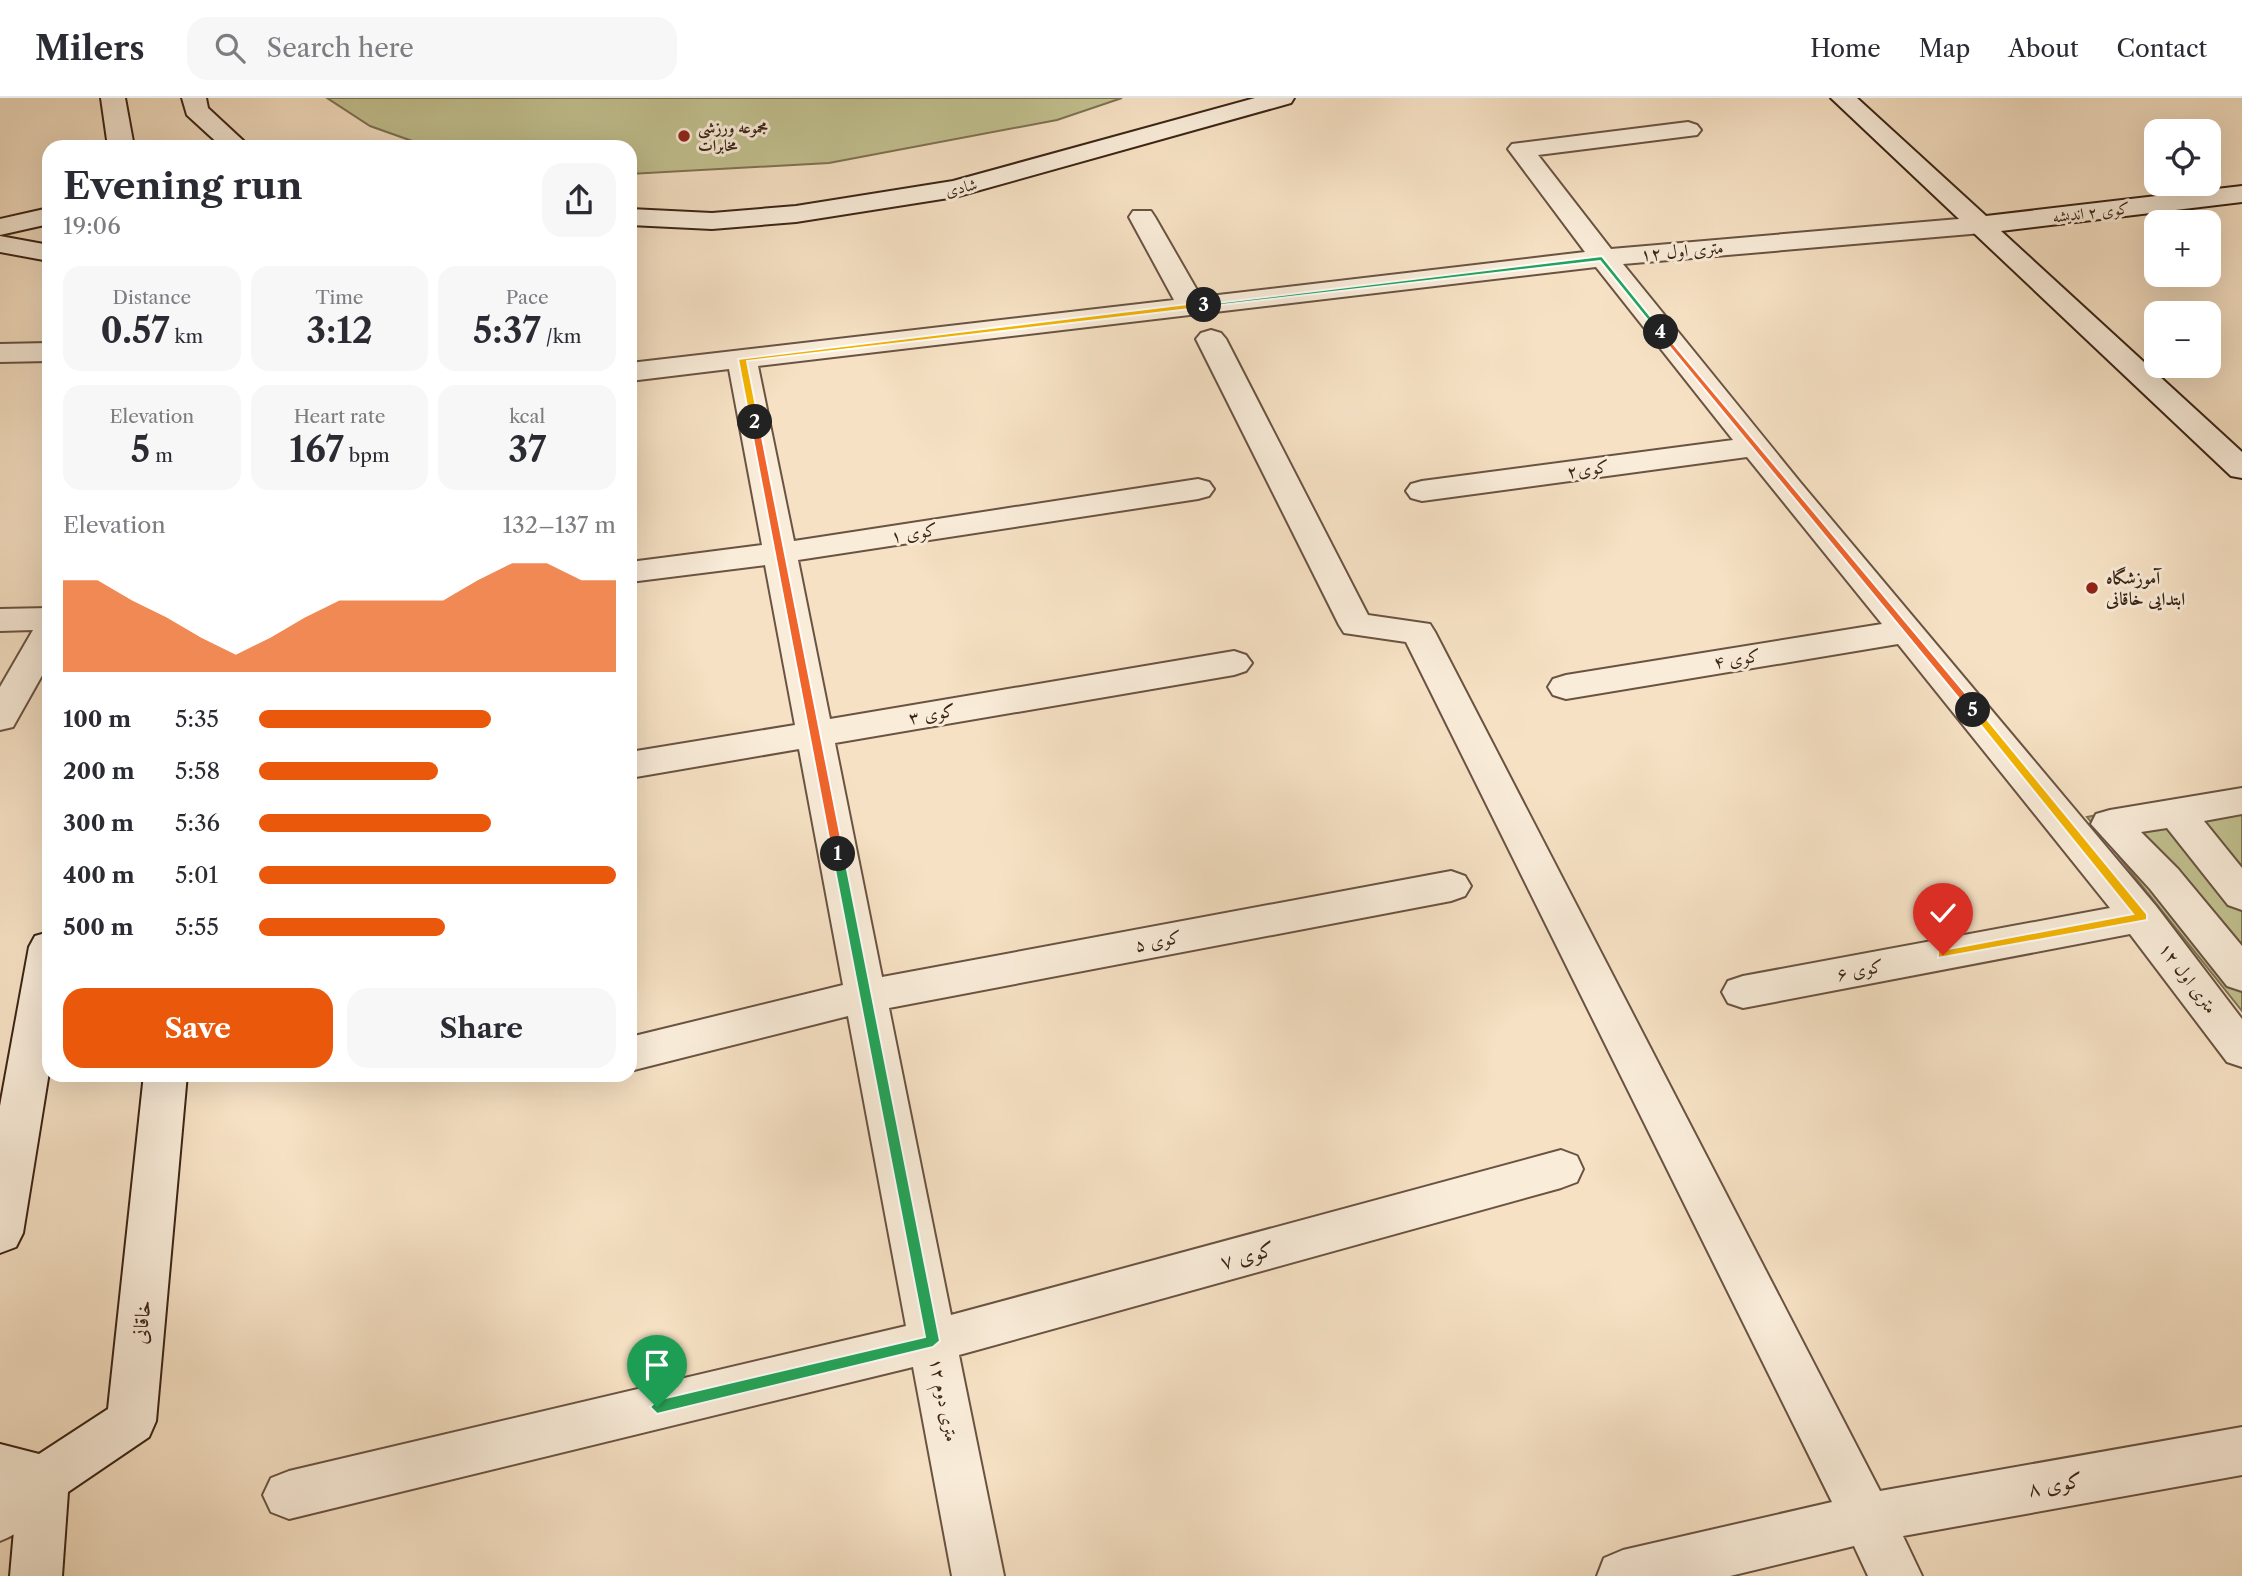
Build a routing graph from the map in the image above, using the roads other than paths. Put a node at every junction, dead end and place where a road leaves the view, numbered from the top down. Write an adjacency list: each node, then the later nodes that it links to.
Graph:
1 (113, 98): 6 (street)
2 (194, 98): 7 (street)
3 (1282, 98): 9 (street, شادی)
4 (1843, 98): 12 (street)
5 (1688, 130): 16 (street)
6 (120, 140)
7 (229, 140)
8 (2242, 194): 12 (street, کوی ۲ اندیشه)
9 (637, 217)
10 (1142, 217): 17 (street)
11 (42, 218): 13 (street)
12 (1982, 225): 16 (street, ۱۲ متری اول); 23 (street)
13 (0, 227)
14 (0, 244): 15 (street)
15 (42, 252)
16 (1602, 258): 17 (street); 22 (street, ۱۲ متری اول)
17 (1201, 323): 20 (street); 57 (street)
18 (42, 352): 19 (street)
19 (0, 353)
20 (743, 359): 21 (street); 26 (street, ۱۲ متری دوم)
21 (637, 362)
22 (1754, 447): 25 (street, کوی۲); 30 (street, ۱۲ متری اول)
23 (2242, 469)
24 (1198, 489): 26 (street, کوی ۱)
25 (1422, 491)
26 (780, 553): 27 (street, کوی ۱); 35 (street, ۱۲ متری دوم)
27 (637, 571)
28 (42, 619): 29 (street)
29 (0, 620)
30 (1909, 631): 33 (street, کوی ۴); 42 (street, ۱۲ متری اول)
31 (42, 644): 34 (street)
32 (1234, 663): 35 (street, کوی ۳)
33 (1566, 687)
34 (0, 718)
35 (815, 734): 36 (street, کوی ۳); 46 (street, ۱۲ متری دوم)
36 (637, 764)
37 (2242, 801): 38 (street)
38 (2176, 813): 39 (street); 40 (street)
39 (2235, 877): 40 (street)
40 (2164, 879): 43 (street)
41 (1451, 886): 46 (street, کوی ۵)
42 (2142, 917): 45 (street, کوی ۶); 47 (street, ۱۲ متری اول)
43 (2242, 975)
44 (42, 988): 51 (street)
45 (1743, 992)
46 (865, 996): 48 (street, کوی ۵); 52 (street, ۱۲ متری دوم)
47 (2242, 1050)
48 (637, 1052)
49 (165, 1082): 54 (street, خاقانی)
50 (1561, 1169): 52 (street, کوی ۷)
51 (0, 1233)
52 (933, 1341): 55 (street, کوی ۷); 59 (street, ۱۲ متری دوم)
53 (2242, 1451): 57 (street, کوی ۸)
54 (22, 1474): 56 (street); 58 (street)
55 (289, 1495)
56 (0, 1516)
57 (1868, 1518): 60 (street, کوی ۸); 61 (street)
58 (36, 1576)
59 (978, 1576)
60 (1623, 1576)
61 (1896, 1576)

